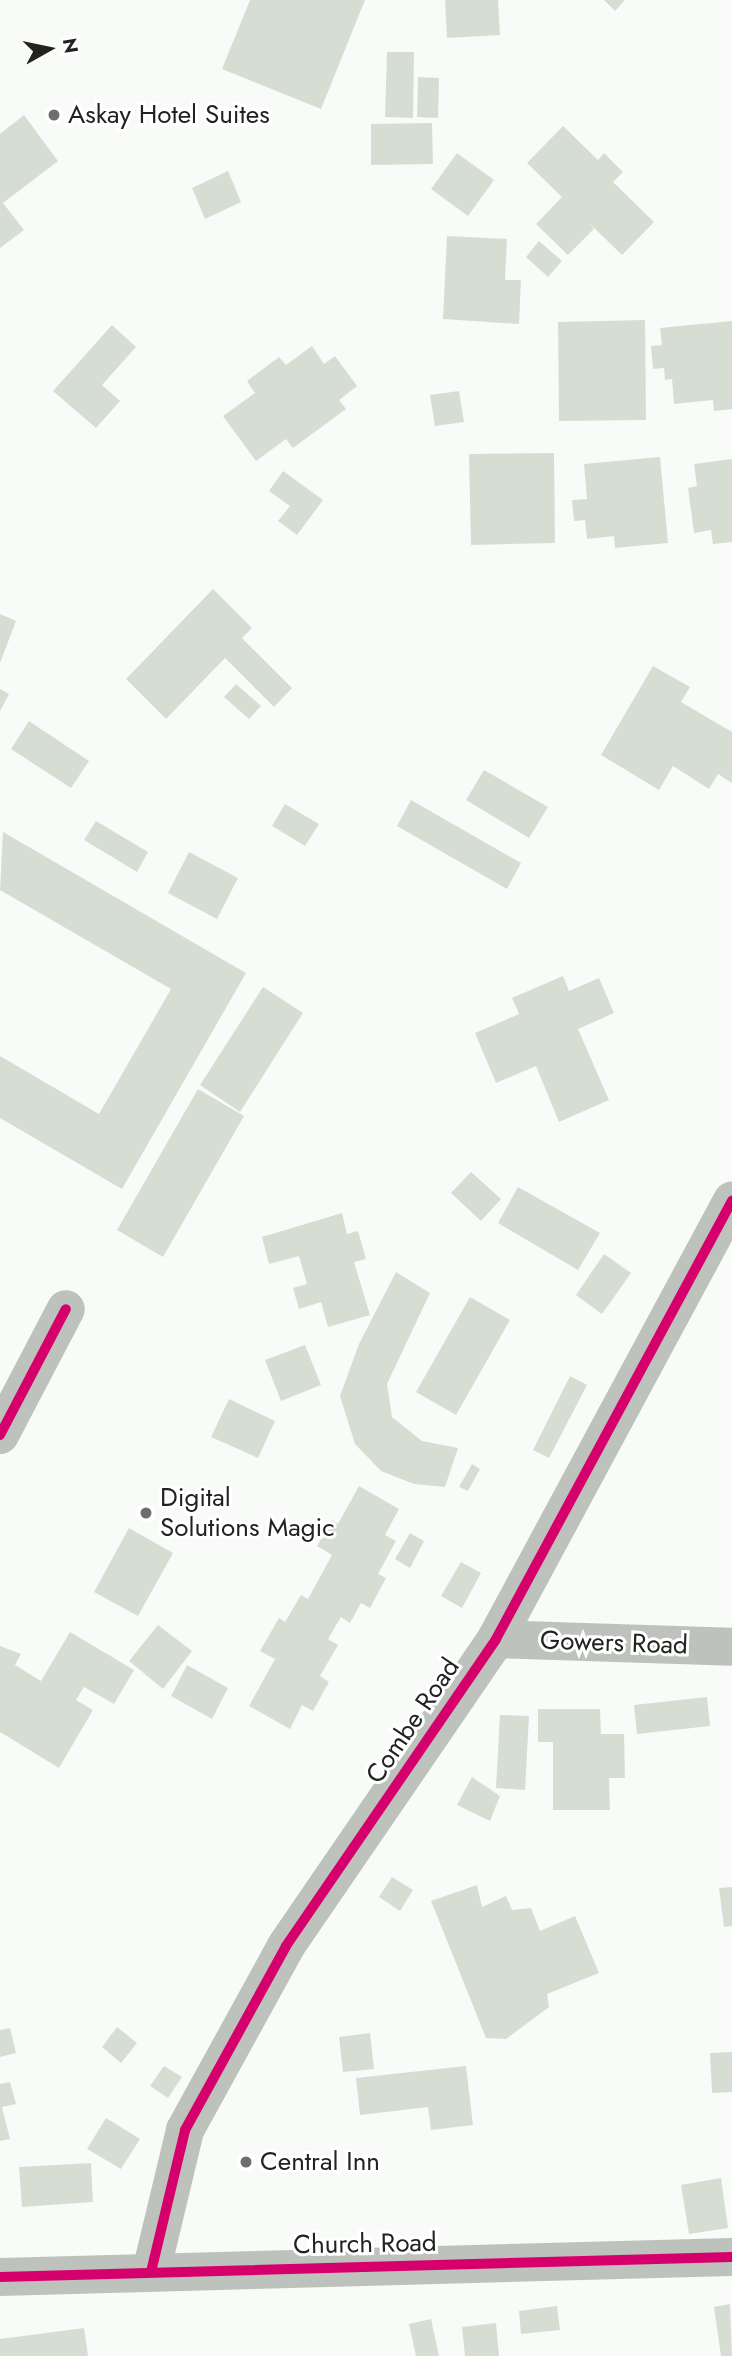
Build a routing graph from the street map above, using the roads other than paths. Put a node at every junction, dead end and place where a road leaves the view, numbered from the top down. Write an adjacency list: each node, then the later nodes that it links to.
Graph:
1 (732, 1200): 4 (street, Combe Road)
2 (66, 1309): 3 (street)
3 (0, 1435)
4 (496, 1639): 5 (street, Gowers Road); 7 (street, Combe Road)
5 (732, 1647)
6 (732, 2257): 7 (street, Church Road)
7 (151, 2272): 8 (street, Church Road)
8 (0, 2277)

